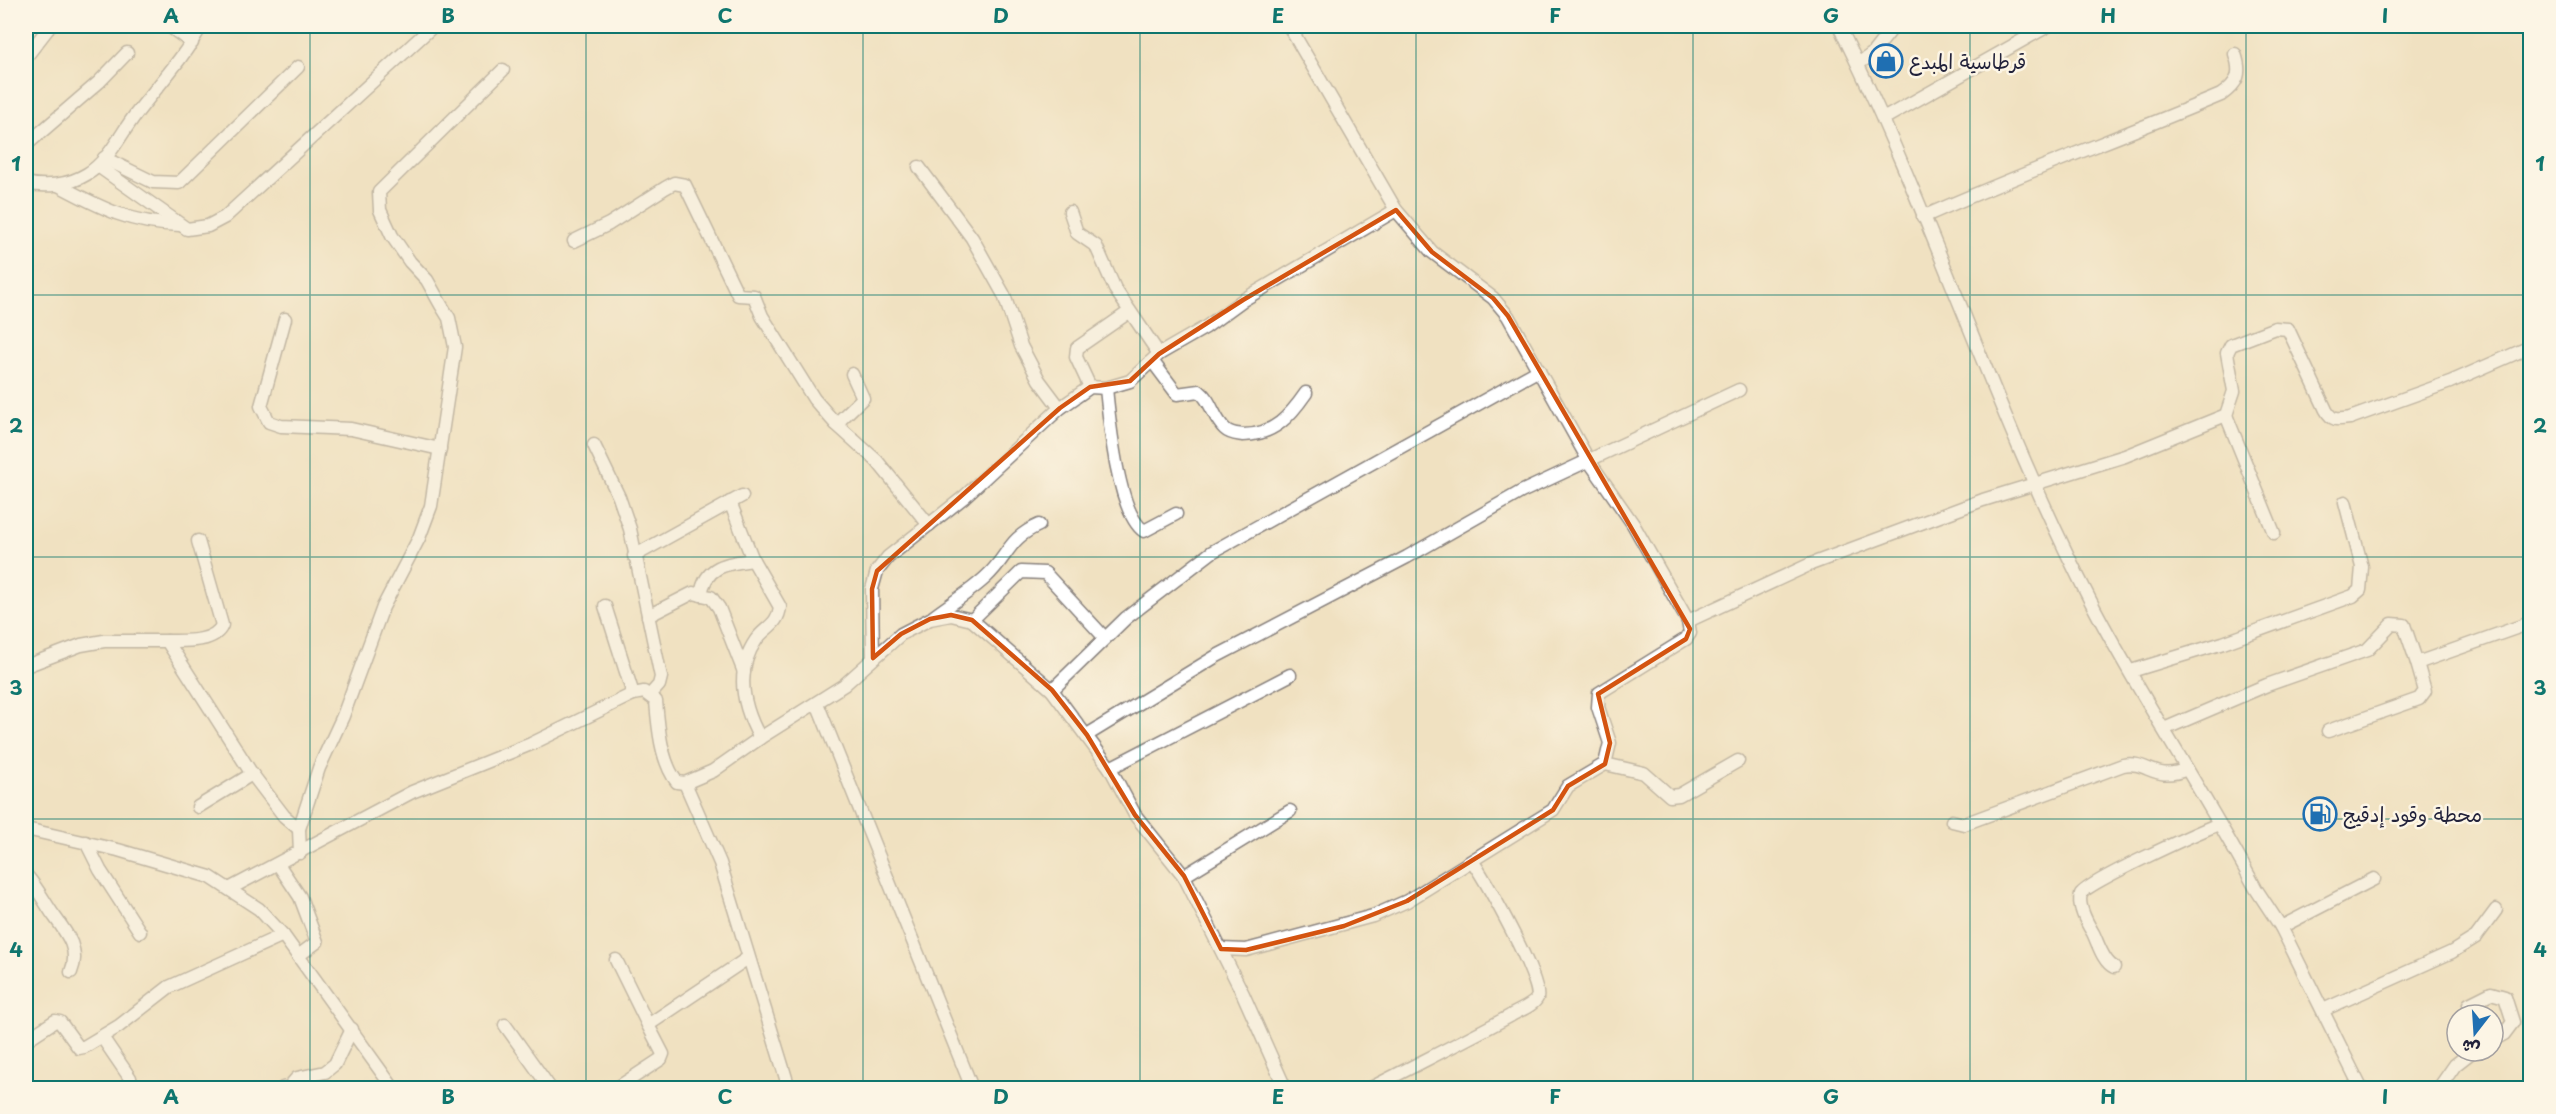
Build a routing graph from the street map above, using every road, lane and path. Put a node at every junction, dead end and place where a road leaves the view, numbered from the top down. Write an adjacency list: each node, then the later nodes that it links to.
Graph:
1 (50, 26): 12 (street)
2 (169, 26): 9 (street)
3 (201, 26): 9 (street)
4 (433, 26): 25 (street)
5 (1289, 26): 22 (street)
6 (1839, 26): 13 (street)
7 (1894, 26): 13 (street)
8 (2048, 26): 16 (street)
9 (192, 43): 18 (street)
10 (127, 53): 17 (street)
11 (2235, 54): 24 (street)
12 (26, 57)
13 (1858, 64): 16 (street)
14 (298, 67): 18 (street)
15 (503, 70): 41 (street)
16 (1883, 119): 24 (street)
17 (26, 145)
18 (101, 162): 21 (street); 25 (street)
19 (919, 167): 37 (street)
20 (26, 183): 21 (street)
21 (58, 185): 25 (street)
22 (1396, 210): 30 (street); 31 (street)
23 (1070, 212): 27 (street)
24 (1923, 217): 43 (street)
25 (182, 225)
26 (574, 241): 39 (street)
27 (1129, 312): 30 (street); 33 (street)
28 (285, 320): 41 (street)
29 (2530, 347): 38 (street)
30 (1156, 358): 34 (street); 36 (street)
31 (1539, 370): 42 (street); 63 (street)
32 (852, 374): 39 (street)
33 (1090, 387): 34 (street); 37 (street)
34 (1106, 388): 47 (street)
35 (1739, 390): 42 (street)
36 (1306, 393)
37 (1060, 408): 48 (street)
38 (2226, 415): 43 (street); 50 (street)
39 (836, 424): 48 (street)
40 (594, 445): 52 (street)
41 (440, 449): 90 (street)
42 (1589, 461): 61 (street); 77 (street)
43 (2035, 483): 61 (street); 68 (street)
44 (742, 496): 45 (street)
45 (730, 502): 52 (street); 53 (street)
46 (2344, 502): 68 (street)
47 (1176, 514)
48 (929, 525): 65 (street)
49 (1039, 525): 54 (street)
50 (2274, 533)
51 (198, 541): 64 (street)
52 (634, 556): 58 (street)
53 (753, 560): 56 (street); 69 (street)
54 (999, 564): 55 (street); 59 (street)
55 (1021, 572): 60 (street); 63 (street)
56 (702, 595): 58 (street); 69 (street)
57 (605, 606): 72 (street)
58 (648, 616): 73 (street)
59 (930, 619): 60 (street); 65 (street)
60 (972, 620): 71 (street)
61 (1689, 621): 80 (street)
62 (2530, 623): 66 (street)
63 (1105, 638): 71 (street)
64 (167, 641): 67 (street); 83 (street)
65 (873, 657): 74 (street)
66 (2417, 663): 75 (street); 76 (street)
67 (26, 666)
68 (2131, 671): 75 (street)
69 (744, 672): 78 (street)
70 (1290, 675): 81 (street)
71 (1052, 690): 77 (street)
72 (633, 694): 73 (street); 92 (street)
73 (651, 694): 84 (street)
74 (817, 703): 78 (street); 124 (street)
75 (2164, 729): 82 (street)
76 (2328, 731)
77 (1087, 735): 81 (street)
78 (760, 738): 84 (street)
79 (1738, 761): 80 (street)
80 (1605, 764): 93 (street)
81 (1110, 768): 96 (street)
82 (2187, 769): 87 (street); 88 (street)
83 (252, 774): 85 (street); 90 (street)
84 (685, 783): 105 (street)
85 (198, 807)
86 (1290, 811): 96 (street)
87 (1952, 821)
88 (2219, 824): 100 (street); 107 (street)
89 (26, 829): 91 (street)
90 (299, 829): 92 (street)
91 (86, 842): 98 (street); 101 (street)
92 (300, 853): 94 (street)
93 (1473, 862): 103 (street); 126 (street)
94 (278, 864): 98 (street); 104 (street)
95 (26, 875): 108 (street)
96 (1184, 876): 103 (street)
97 (2374, 879): 100 (street)
98 (228, 889): 102 (street)
99 (2496, 910): 110 (street)
100 (2281, 927): 110 (street)
101 (140, 932)
102 (283, 935): 104 (street); 115 (street)
103 (1221, 949): 125 (street)
104 (298, 956): 113 (street)
105 (748, 958): 112 (street); 123 (street)
106 (616, 960): 112 (street)
107 (2114, 967)
108 (71, 972)
109 (2471, 1003): 114 (street)
110 (2323, 1010): 127 (street)
111 (505, 1025): 121 (street)
112 (648, 1025): 122 (street)
113 (352, 1029): 119 (street); 120 (street)
114 (2505, 1033)
115 (102, 1037): 116 (street); 118 (street)
116 (26, 1040)
117 (2458, 1063): 128 (street)
118 (132, 1089)
119 (283, 1089)
120 (393, 1089)
121 (550, 1089)
122 (617, 1089)
123 (789, 1089)
124 (972, 1089)
125 (1285, 1089)
126 (1371, 1089)
127 (2361, 1089)
128 (2439, 1089)

